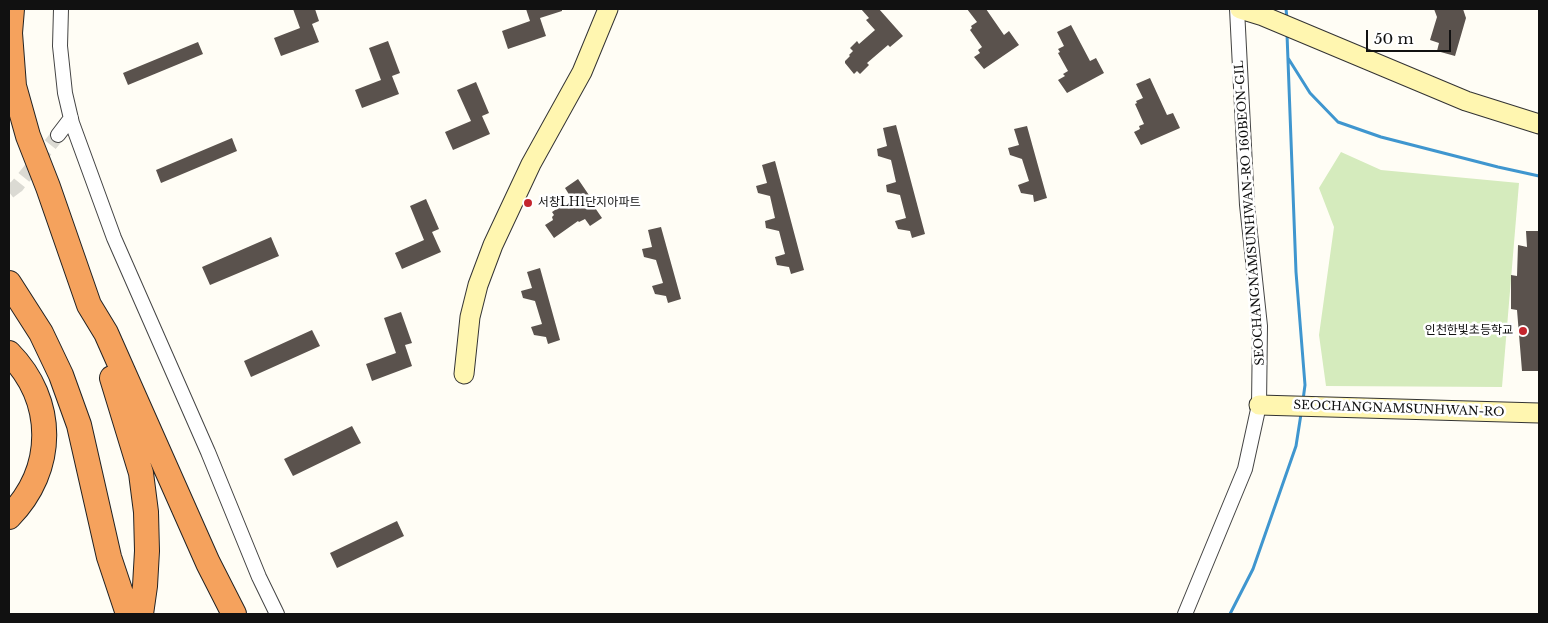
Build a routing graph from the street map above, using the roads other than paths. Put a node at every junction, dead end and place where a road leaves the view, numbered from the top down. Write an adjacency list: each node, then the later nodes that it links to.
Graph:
1 (12, 9): 9 (highway)
2 (61, 9): 5 (street)
3 (608, 9): 11 (street)
4 (1238, 9): 6 (street); 12 (street, SEOCHANGNAMSUNHWAN-RO 160BEON-GIL)
5 (71, 118): 7 (street); 18 (street)
6 (1539, 124)
7 (58, 135)
8 (9, 283): 15 (highway)
9 (89, 305): 16 (highway); 17 (highway)
10 (9, 353): 14 (highway)
11 (464, 374)
12 (1266, 405): 13 (street, SEOCHANGNAMSUNHWAN-RO); 19 (street, SEOCHANGNAMSUNHWAN-RO 160BEON-GIL)
13 (1539, 412)
14 (9, 517)
15 (128, 614)
16 (141, 614)
17 (234, 614)
18 (277, 614)
19 (1185, 614)

